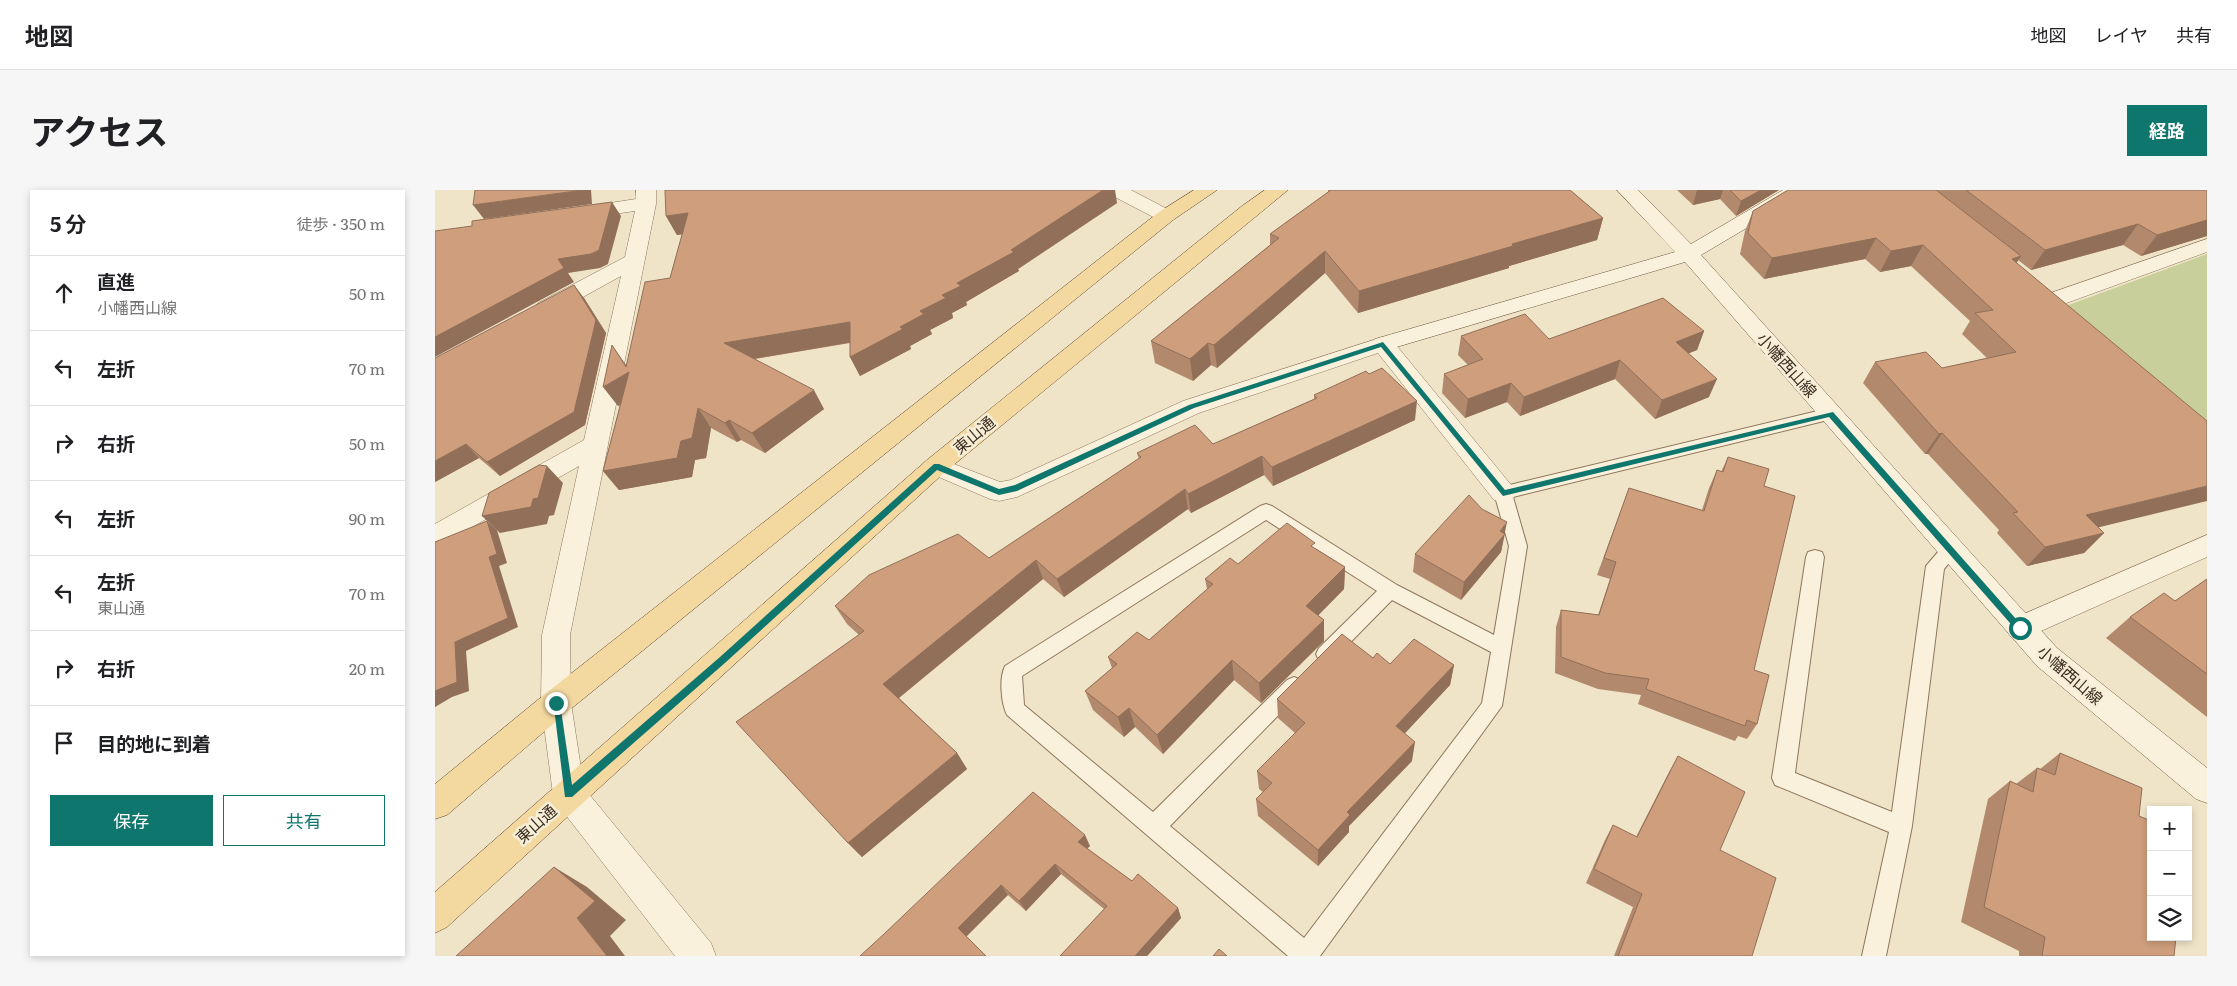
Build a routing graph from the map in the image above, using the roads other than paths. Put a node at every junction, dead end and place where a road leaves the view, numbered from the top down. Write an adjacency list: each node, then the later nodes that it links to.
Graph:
1 (1116, 190): 8 (street)
2 (1207, 190): 8 (main road)
3 (1278, 190): 17 (main road, 東山通)
4 (1627, 190): 10 (street, 小幡西山線)
5 (1797, 190): 10 (street)
6 (646, 197): 7 (street); 11 (street)
7 (559, 216)
8 (1166, 216): 26 (main road)
9 (2207, 245): 12 (street)
10 (1689, 254): 14 (street); 15 (street, 小幡西山線)
11 (632, 261): 13 (street); 16 (street)
12 (2052, 301)
13 (529, 317)
14 (1383, 344): 17 (street); 18 (street)
15 (1830, 414): 18 (lane); 21 (street, 小幡西山線)
16 (595, 445): 19 (street); 26 (street)
17 (937, 466): 28 (main road, 東山通)
18 (1503, 493): 25 (lane)
19 (435, 536)
20 (2207, 545): 24 (street)
21 (1951, 550): 24 (street, 小幡西山線); 31 (lane)
22 (1815, 557): 31 (lane)
23 (1389, 590): 25 (lane); 30 (lane); 30 (lane)
24 (2020, 628): 27 (street, 小幡西山線)
25 (1501, 648): 33 (lane)
26 (556, 703): 28 (street); 29 (main road)
27 (2207, 788)
28 (569, 794): 32 (main road, 東山通); 34 (street)
29 (435, 804)
30 (1154, 826): 33 (lane)
31 (1901, 826): 35 (lane)
32 (435, 915)
33 (1306, 955)
34 (698, 956)
35 (1874, 956)

